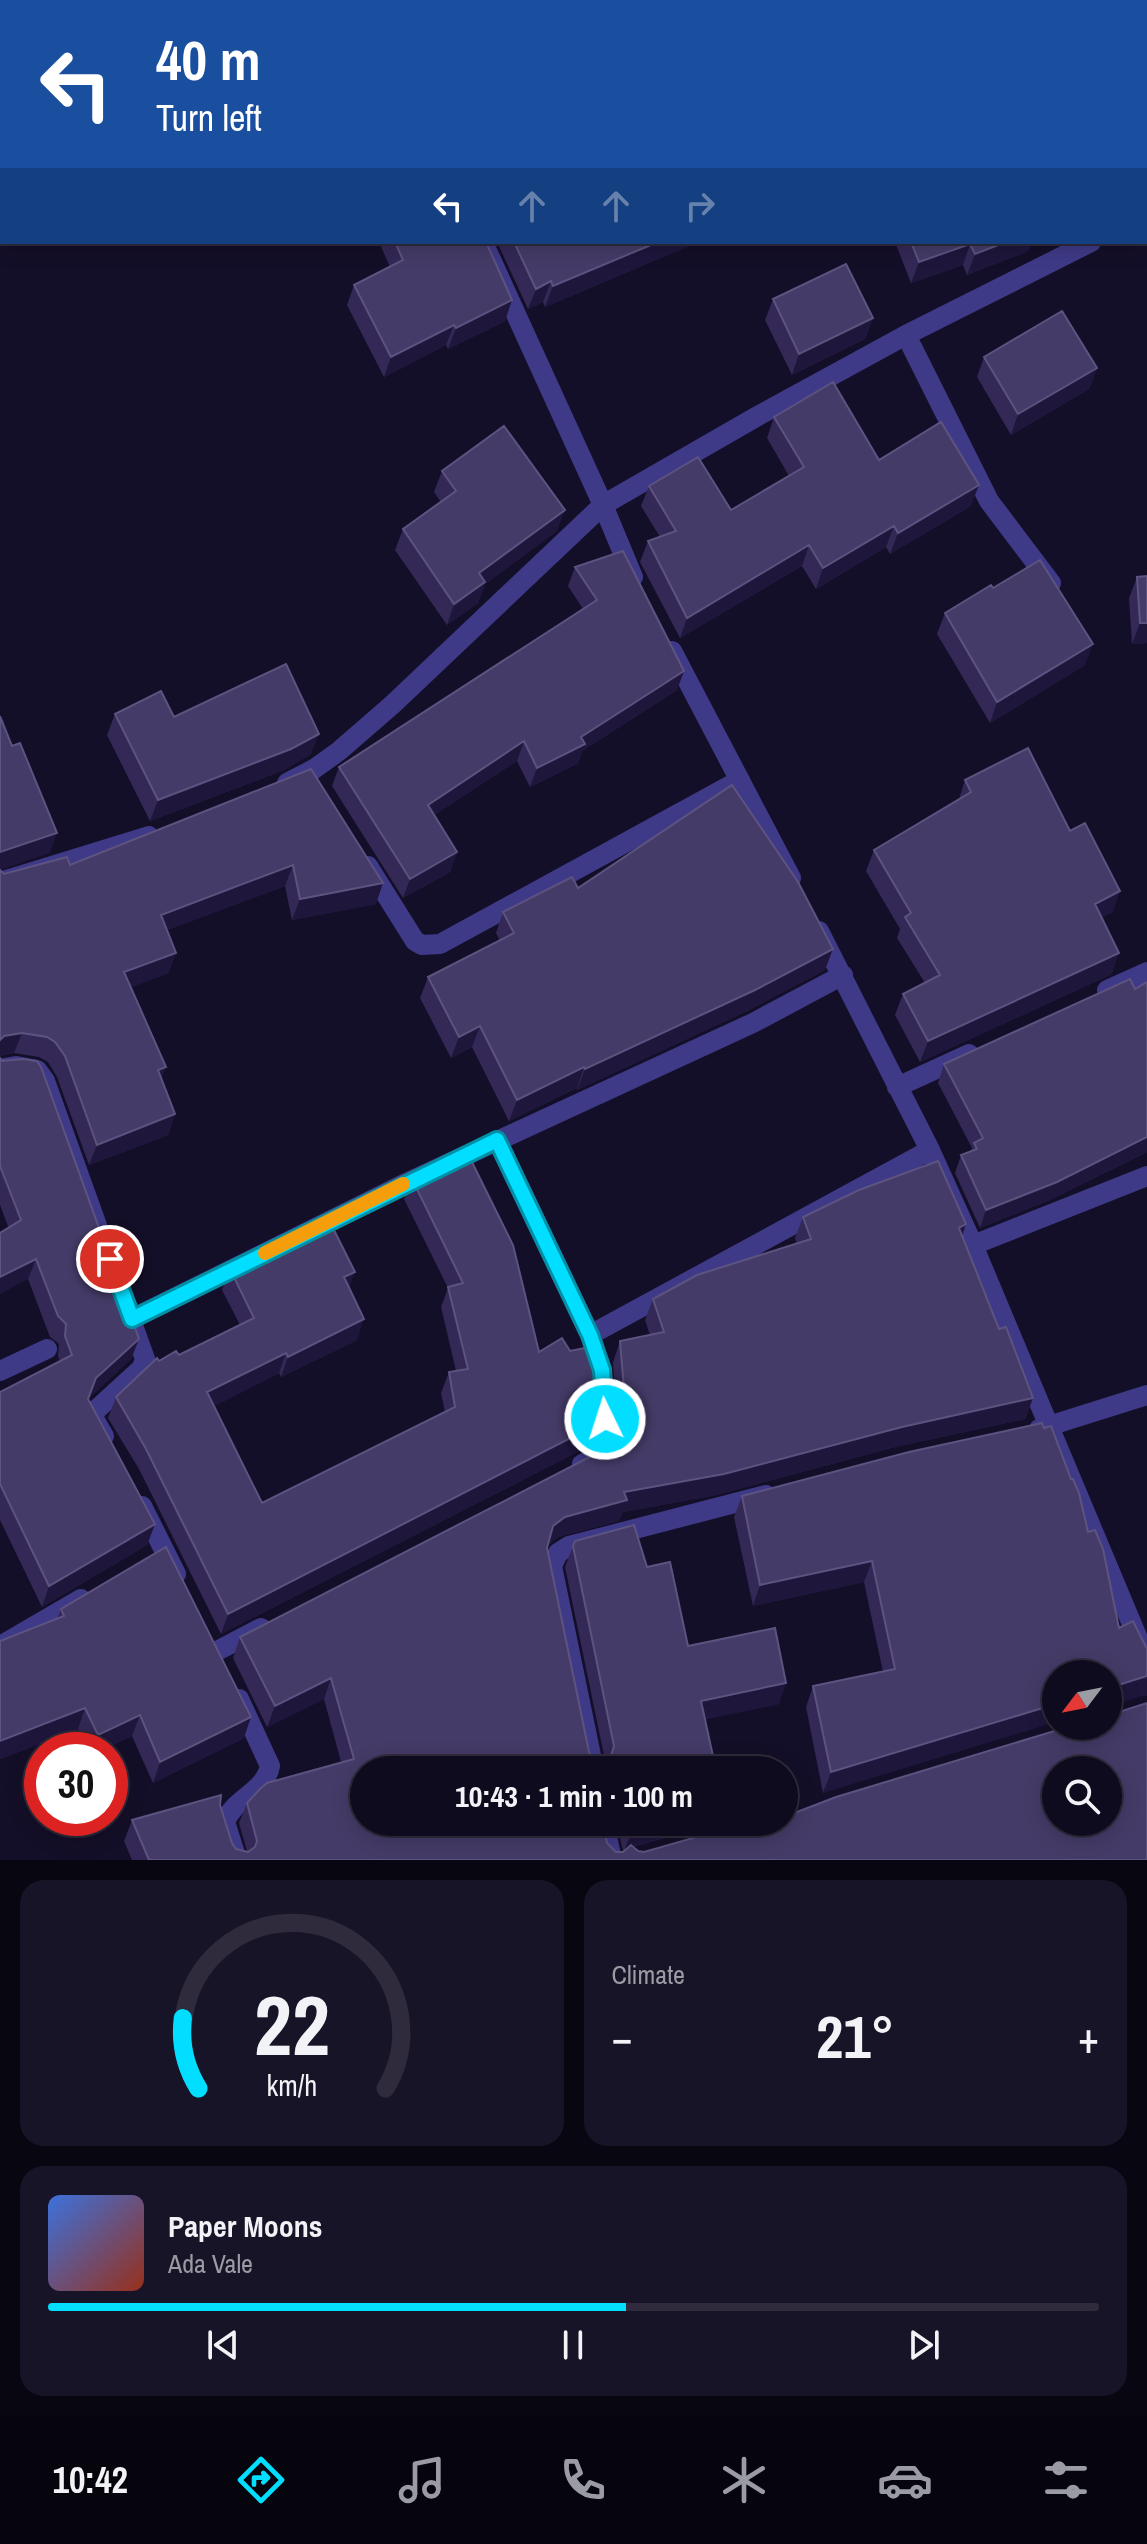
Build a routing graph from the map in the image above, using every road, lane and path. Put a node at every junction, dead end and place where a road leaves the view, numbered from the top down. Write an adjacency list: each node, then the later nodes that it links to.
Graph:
1 (484, 244): 4 (street)
2 (1087, 244): 3 (street)
3 (906, 335): 4 (street); 6 (street)
4 (603, 505): 5 (street); 9 (street)
5 (641, 593)
6 (1060, 595)
7 (662, 633): 8 (street)
8 (740, 780): 11 (street); 13 (street)
9 (275, 788)
10 (162, 831): 12 (street)
11 (358, 850)
12 (0, 882)
13 (799, 892)
14 (813, 920): 16 (street)
15 (1147, 972): 17 (street)
16 (843, 975): 20 (street); 21 (street)
17 (1091, 998)
18 (980, 1049): 20 (street)
19 (0, 1069): 25 (street)
20 (897, 1087): 22 (street)
21 (497, 1140): 25 (street); 26 (street)
22 (930, 1150): 24 (street); 26 (street)
23 (1147, 1176): 24 (street)
24 (973, 1245): 30 (street)
25 (132, 1319): 32 (street)
26 (590, 1335): 33 (street)
27 (47, 1349): 28 (street)
28 (0, 1371)
29 (1147, 1395): 30 (street)
30 (1049, 1427): 31 (street); 40 (street)
31 (1019, 1433)
32 (114, 1453)
33 (570, 1469)
34 (133, 1488): 36 (street)
35 (779, 1491): 41 (street)
36 (183, 1588)
37 (96, 1590): 39 (street)
38 (272, 1623): 45 (street)
39 (0, 1646)
40 (1147, 1660)
41 (591, 1756)
42 (607, 1836): 46 (street)
43 (719, 1836): 44 (street)
44 (679, 1847)
45 (237, 1860)
46 (612, 1860)

